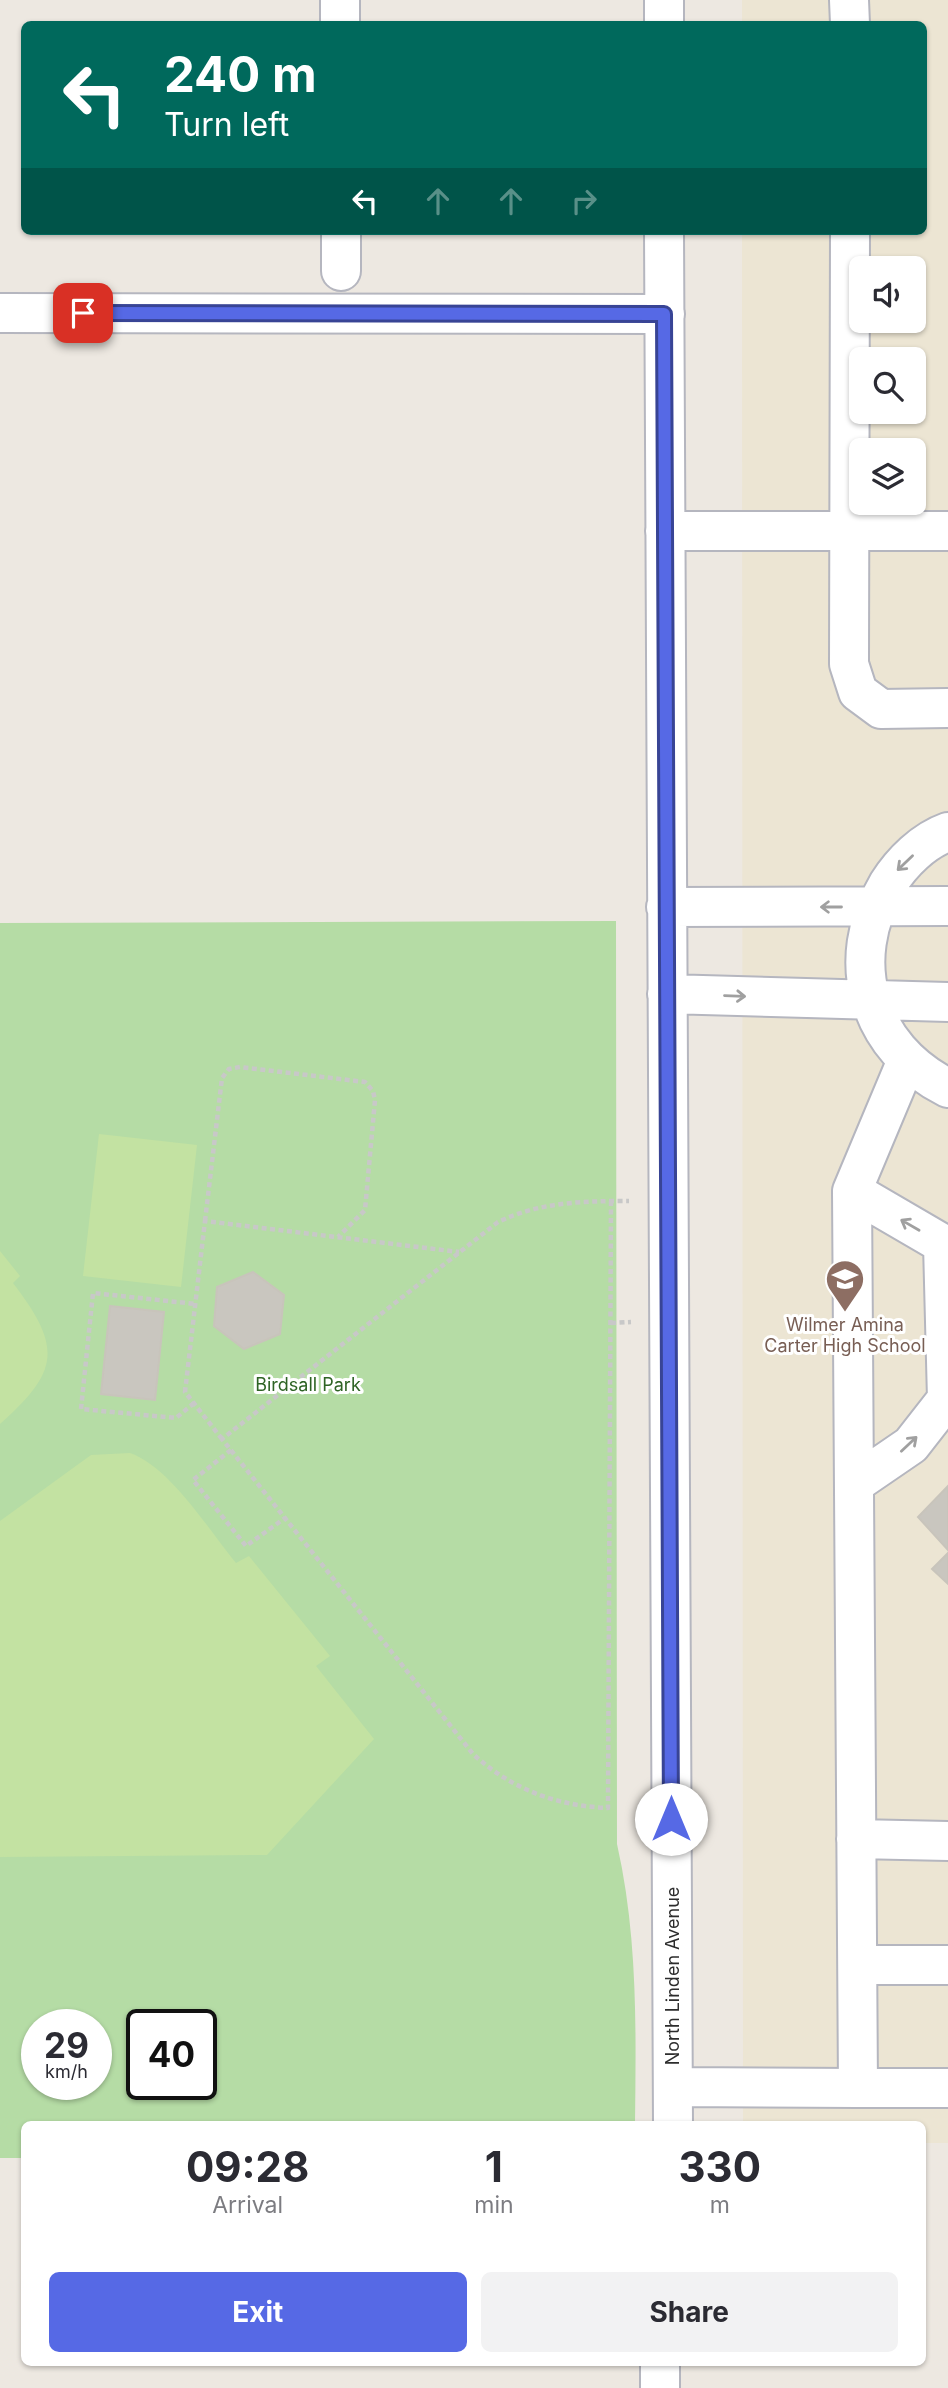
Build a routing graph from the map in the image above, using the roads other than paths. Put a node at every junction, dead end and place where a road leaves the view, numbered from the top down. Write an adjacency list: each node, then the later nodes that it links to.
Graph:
1 (340, 0): 4 (street)
2 (664, 0): 5 (street)
3 (849, 0): 6 (street)
4 (340, 21)
5 (664, 21)
6 (849, 21)
7 (341, 235): 10 (street)
8 (664, 235): 12 (street, North Linden Avenue)
9 (850, 235): 14 (street)
10 (341, 271)
11 (0, 313): 12 (street)
12 (664, 314): 13 (street, North Linden Avenue)
13 (664, 531): 14 (street); 19 (street, North Linden Avenue)
14 (850, 531): 15 (street); 16 (street)
15 (948, 531)
16 (948, 708)
17 (948, 832): 20 (street, one-way to 20)
18 (948, 906): 20 (street)
19 (666, 907): 20 (street, one-way to 19); 21 (street, North Linden Avenue)
20 (874, 907): 22 (street)
21 (667, 994): 22 (street, one-way to 22); 32 (street, North Linden Avenue)
22 (869, 1000): 23 (street); 24 (street)
23 (948, 1002)
24 (908, 1060): 25 (street); 26 (street)
25 (948, 1088)
26 (852, 1191): 27 (street); 27 (street, one-way to 26)
27 (854, 1484): 28 (street)
28 (856, 1839): 29 (street); 30 (street)
29 (948, 1841)
30 (858, 1965): 31 (street); 33 (street)
31 (948, 1965)
32 (673, 2087): 33 (street); 35 (street, North Linden Avenue)
33 (858, 2088): 34 (street)
34 (948, 2088)
35 (673, 2121)
36 (660, 2366): 37 (street)
37 (660, 2388)

